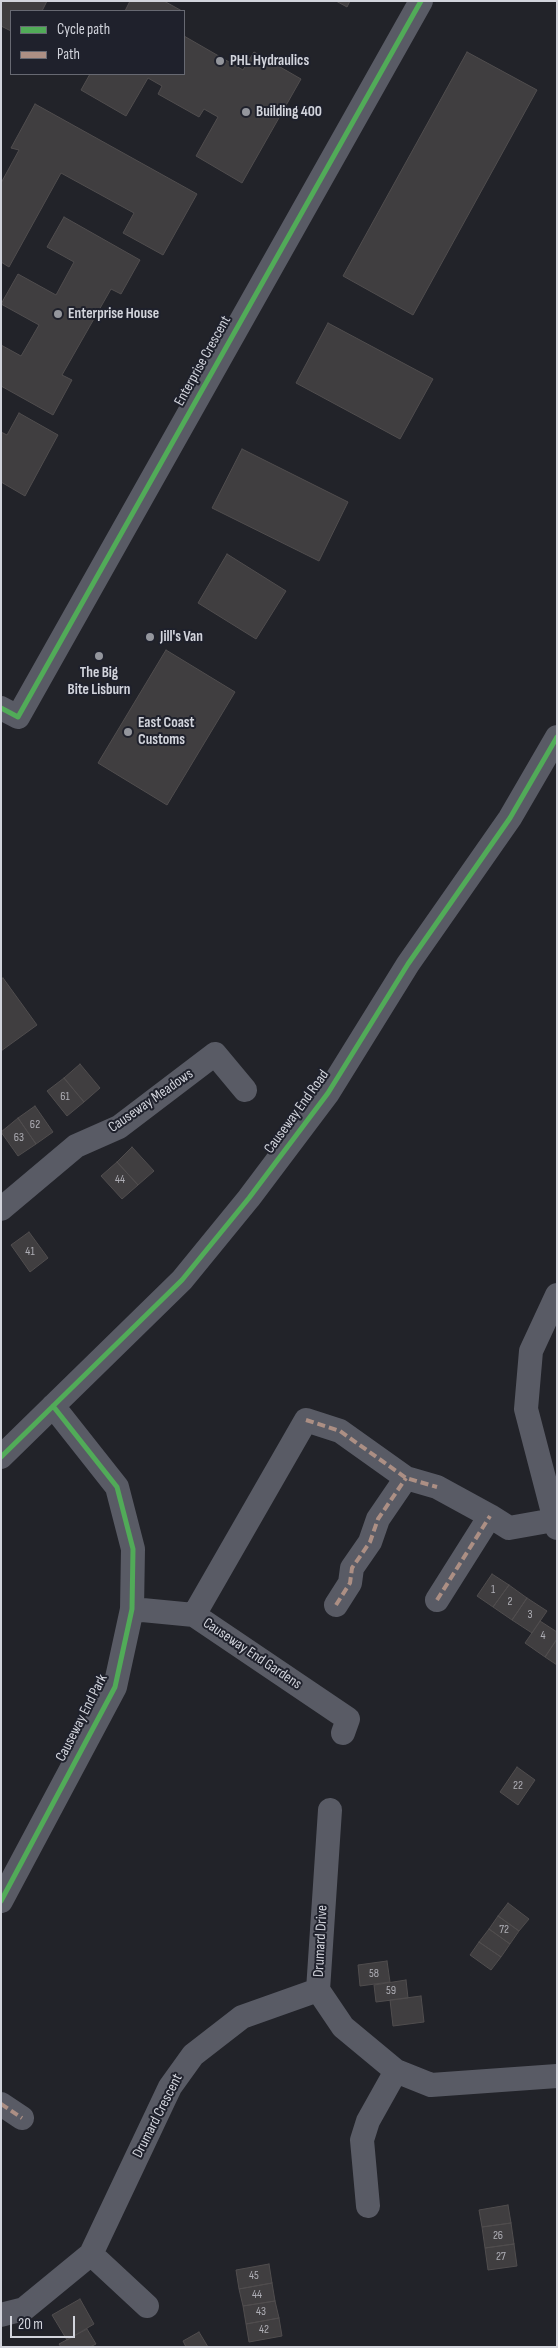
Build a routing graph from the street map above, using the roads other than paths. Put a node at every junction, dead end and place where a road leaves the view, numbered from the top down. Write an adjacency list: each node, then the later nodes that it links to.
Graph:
1 (421, 1): 2 (street, Enterprise Crescent)
2 (1, 708)
3 (557, 737): 7 (street, Causeway End Road)
4 (245, 1090): 5 (street, Causeway Meadows)
5 (1, 1208)
6 (557, 1295): 11 (street)
7 (53, 1406): 8 (street, Causeway End Road); 14 (street, Causeway End Park)
8 (1, 1457)
9 (406, 1478): 10 (street); 13 (street); 15 (street)
10 (490, 1516): 11 (street); 12 (street)
11 (555, 1524)
12 (437, 1600)
13 (336, 1605)
14 (132, 1610): 15 (street, Causeway End Gardens); 18 (street, Causeway End Park)
15 (194, 1615): 16 (street, Causeway End Gardens)
16 (342, 1733)
17 (330, 1810): 19 (street, Drumard Drive)
18 (1, 1901)
19 (318, 1990): 20 (street, Drumard Drive); 25 (street, Drumard Crescent)
20 (396, 2071): 21 (street, Drumard Drive); 24 (street)
21 (557, 2076)
22 (1, 2104): 23 (street)
23 (22, 2118)
24 (368, 2206)
25 (91, 2254): 26 (street); 27 (street, Drumard Crescent)
26 (147, 2306)
27 (1, 2315)

